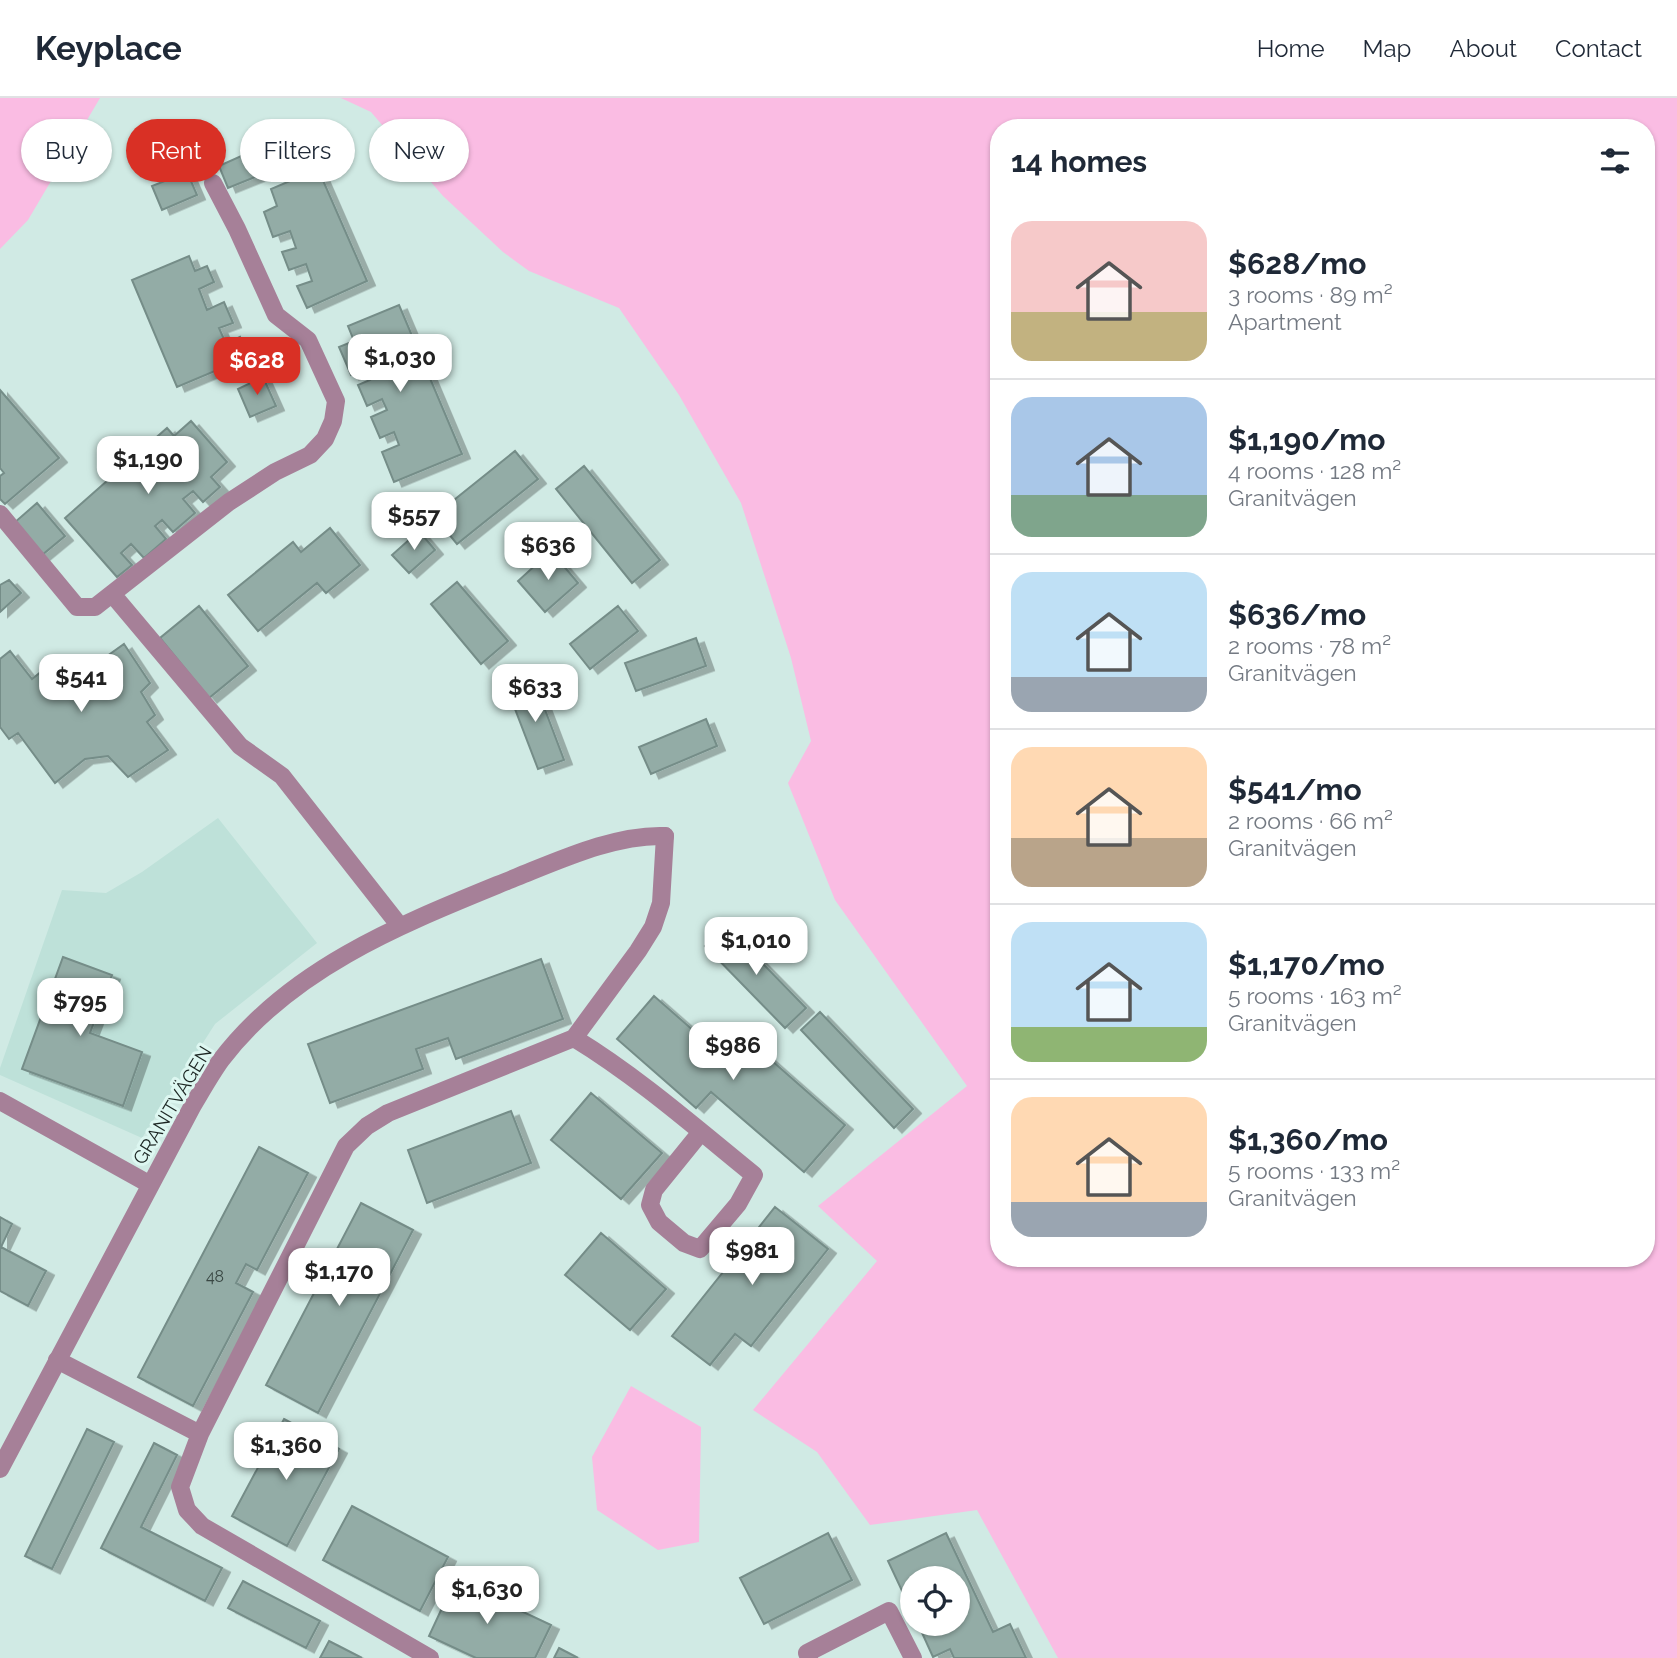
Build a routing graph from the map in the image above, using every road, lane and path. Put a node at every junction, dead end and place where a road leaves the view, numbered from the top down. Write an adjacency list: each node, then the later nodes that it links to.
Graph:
1 (213, 183): 3 (street)
2 (0, 514): 3 (street)
3 (113, 595): 4 (street)
4 (399, 925): 5 (street, GRANITVÄGEN); 8 (street, GRANITVÄGEN)
5 (574, 1038): 7 (street); 10 (street)
6 (0, 1101): 8 (street, GRANITVÄGEN)
7 (701, 1132): 7 (street)
8 (149, 1184): 9 (street, GRANITVÄGEN)
9 (57, 1360): 10 (street); 11 (street, GRANITVÄGEN)
10 (200, 1434): 12 (street)
11 (0, 1469)
12 (430, 1658)
13 (809, 1658): 14 (street)
14 (913, 1658)

